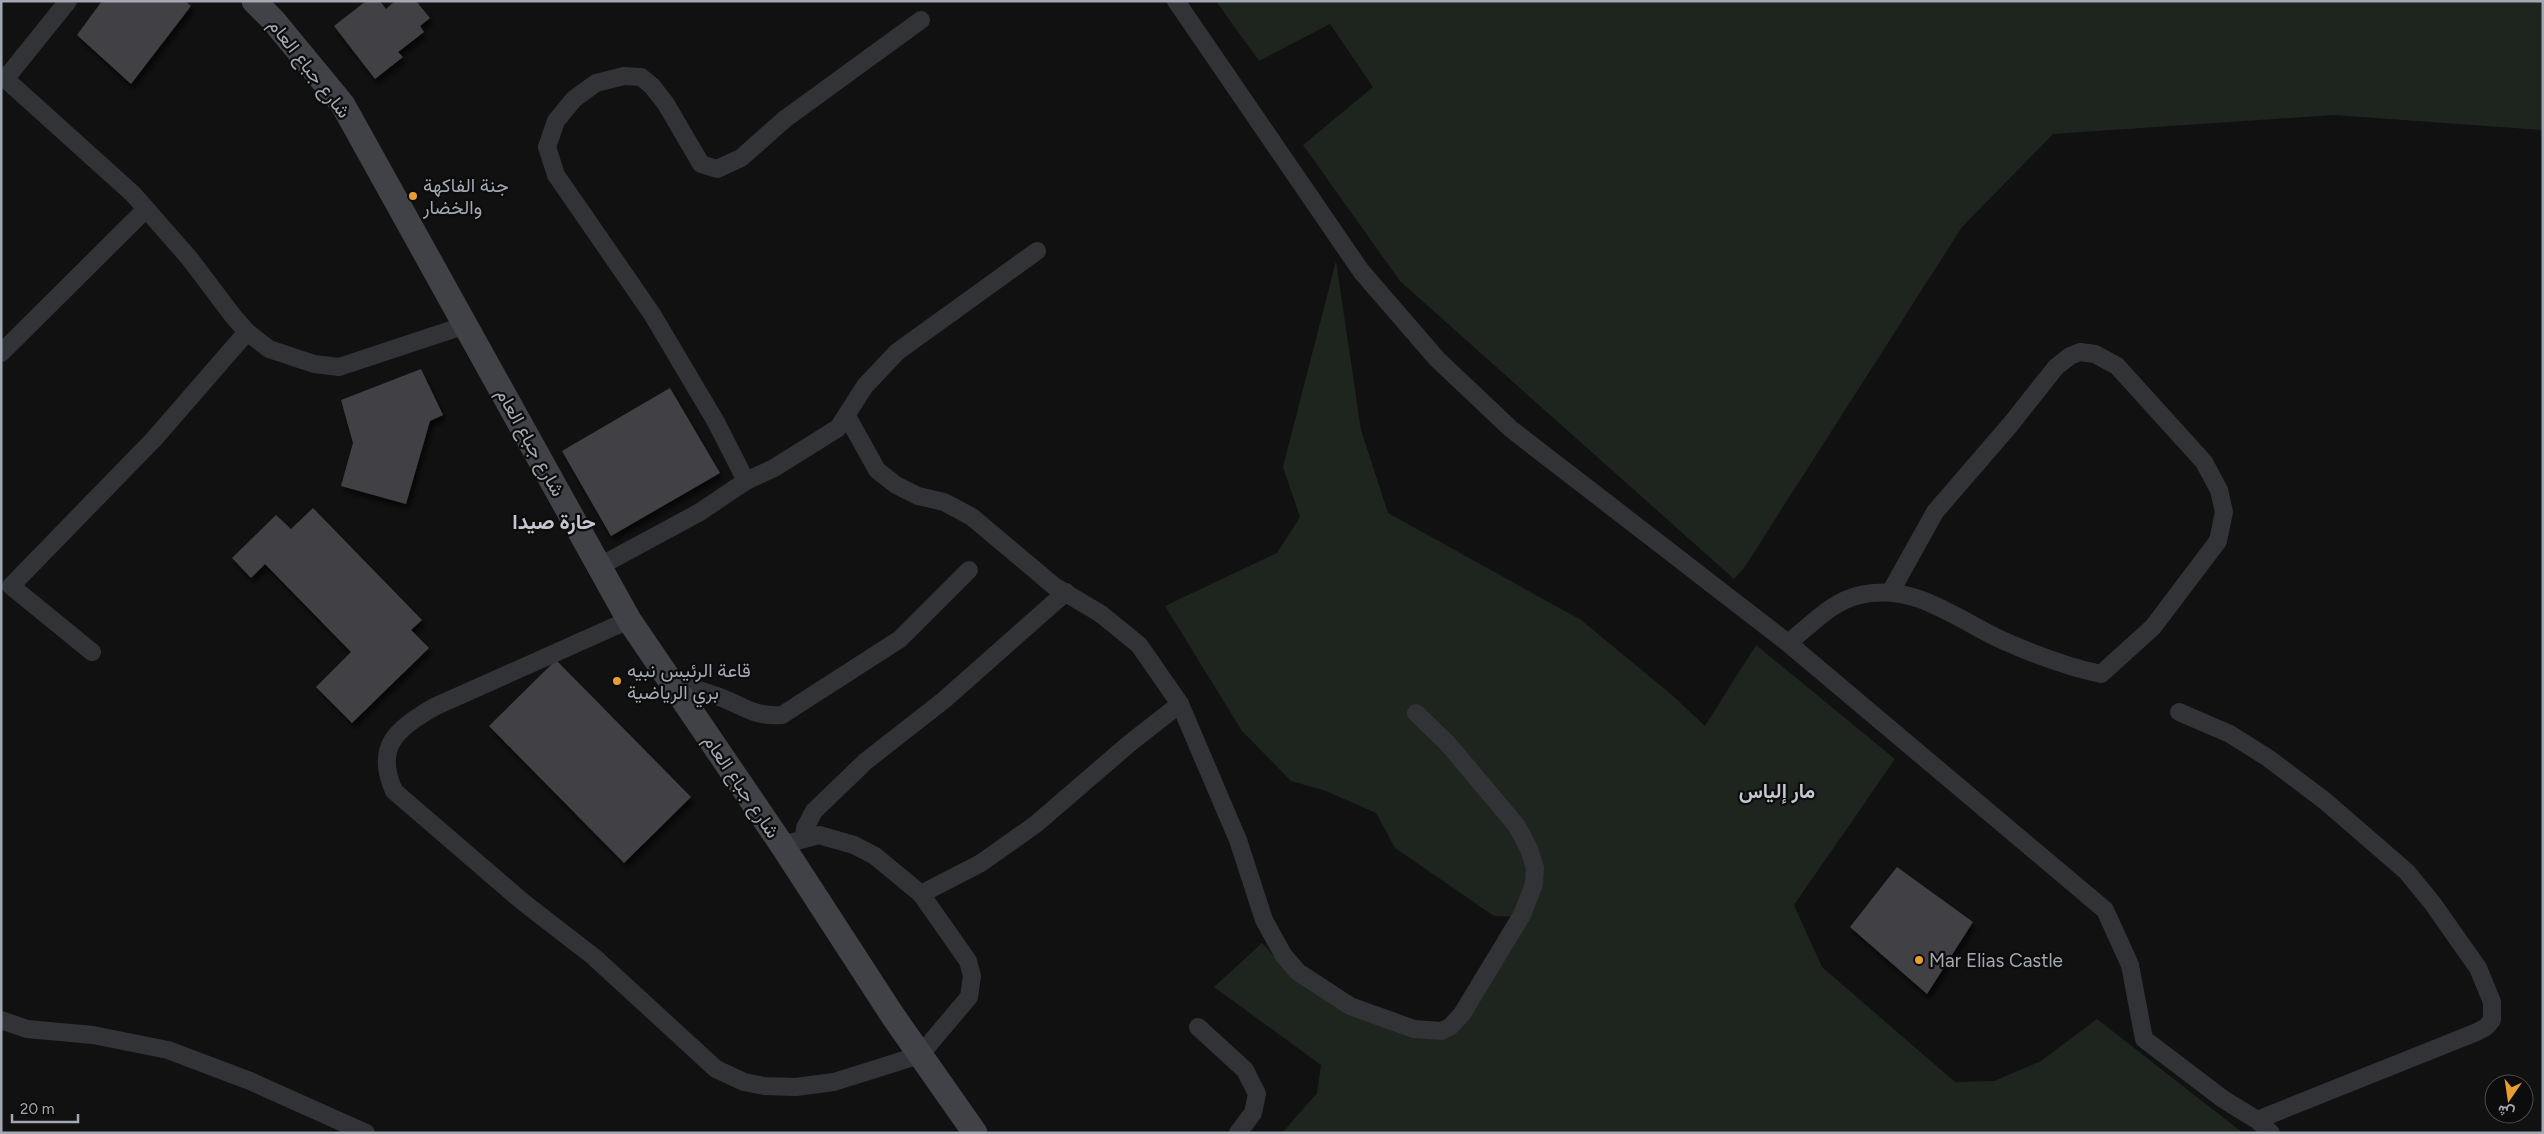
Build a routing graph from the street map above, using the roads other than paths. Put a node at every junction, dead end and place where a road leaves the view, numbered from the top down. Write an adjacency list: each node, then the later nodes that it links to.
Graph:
1 (68, 1): 5 (street)
2 (254, 1): 8 (main road, شارع جباع العام)
3 (1176, 1): 18 (street)
4 (921, 20): 12 (street)
5 (4, 77): 6 (street)
6 (146, 209): 9 (street); 10 (street)
7 (1037, 251): 11 (street)
8 (466, 325): 9 (street); 13 (main road, شارع جباع العام)
9 (247, 332): 19 (street)
10 (1, 353)
11 (848, 416): 12 (street); 16 (street)
12 (746, 481): 13 (street)
13 (600, 566): 17 (main road, شارع جباع العام)
14 (969, 570): 20 (street)
15 (1891, 591): 15 (street); 18 (street)
16 (1066, 592): 21 (street); 24 (street)
17 (629, 620): 20 (main road, شارع جباع العام); 28 (street)
18 (1788, 643): 29 (street)
19 (92, 652)
20 (672, 682): 24 (main road, شارع جباع العام)
21 (1180, 704): 23 (street); 25 (street)
22 (2179, 712): 29 (street)
23 (1416, 713)
24 (793, 842): 25 (street); 28 (main road, شارع جباع العام)
25 (921, 894): 28 (street)
26 (1, 1020): 30 (street)
27 (1198, 1027): 32 (street)
28 (920, 1055): 31 (main road, شارع جباع العام)
29 (2257, 1120): 33 (street)
30 (366, 1133)
31 (975, 1133)
32 (1238, 1133)
33 (2271, 1133)

